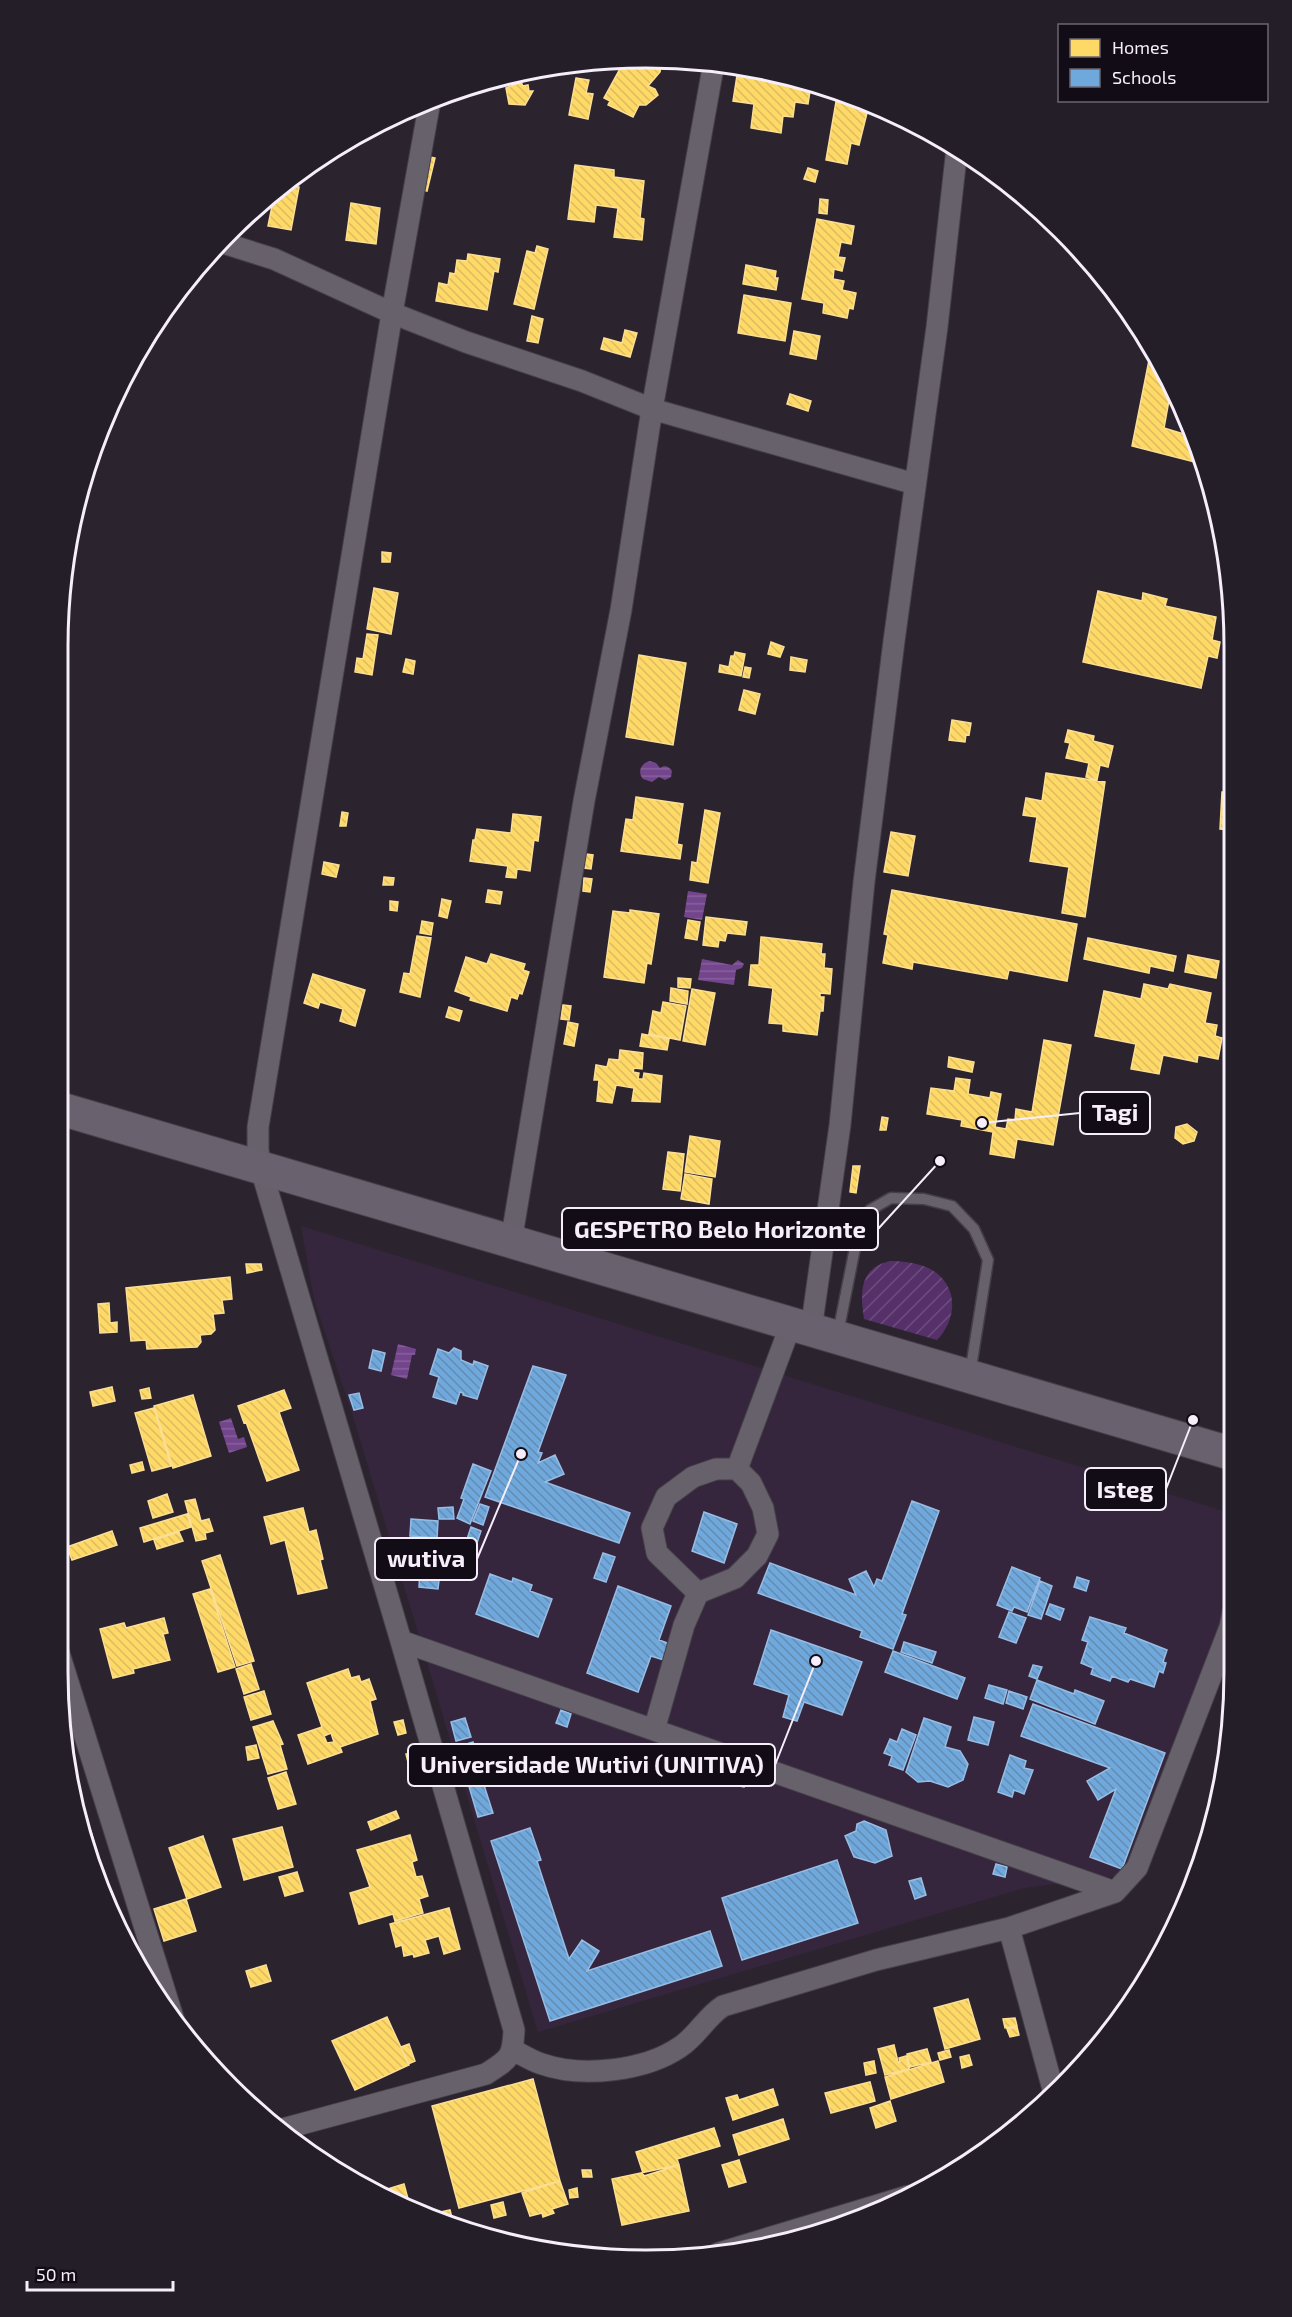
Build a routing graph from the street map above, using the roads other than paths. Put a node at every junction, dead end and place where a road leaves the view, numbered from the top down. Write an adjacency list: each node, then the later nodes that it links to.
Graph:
1 (712, 71): 6 (street)
2 (428, 111): 5 (street)
3 (956, 158): 7 (street)
4 (229, 245): 5 (street)
5 (392, 313): 6 (street); 9 (street)
6 (652, 409): 7 (street); 10 (street)
7 (915, 484): 11 (street)
8 (68, 1111): 9 (main road)
9 (261, 1169): 10 (main road); 16 (street)
10 (511, 1242): 11 (main road)
11 (813, 1330): 12 (main road); 12 (lane); 14 (street)
12 (969, 1377): 13 (main road)
13 (1224, 1451)
14 (737, 1469): 15 (street); 15 (street)
15 (698, 1593): 19 (street)
16 (401, 1641): 19 (street); 23 (street)
17 (1224, 1643): 20 (street)
18 (68, 1684): 22 (street)
19 (654, 1730): 20 (street)
20 (1115, 1892): 21 (street)
21 (1009, 1928): 23 (street); 24 (street)
22 (165, 1992)
23 (513, 2050): 25 (street)
24 (1052, 2083)
25 (290, 2127)
26 (833, 2219): 27 (street)
27 (793, 2231)

